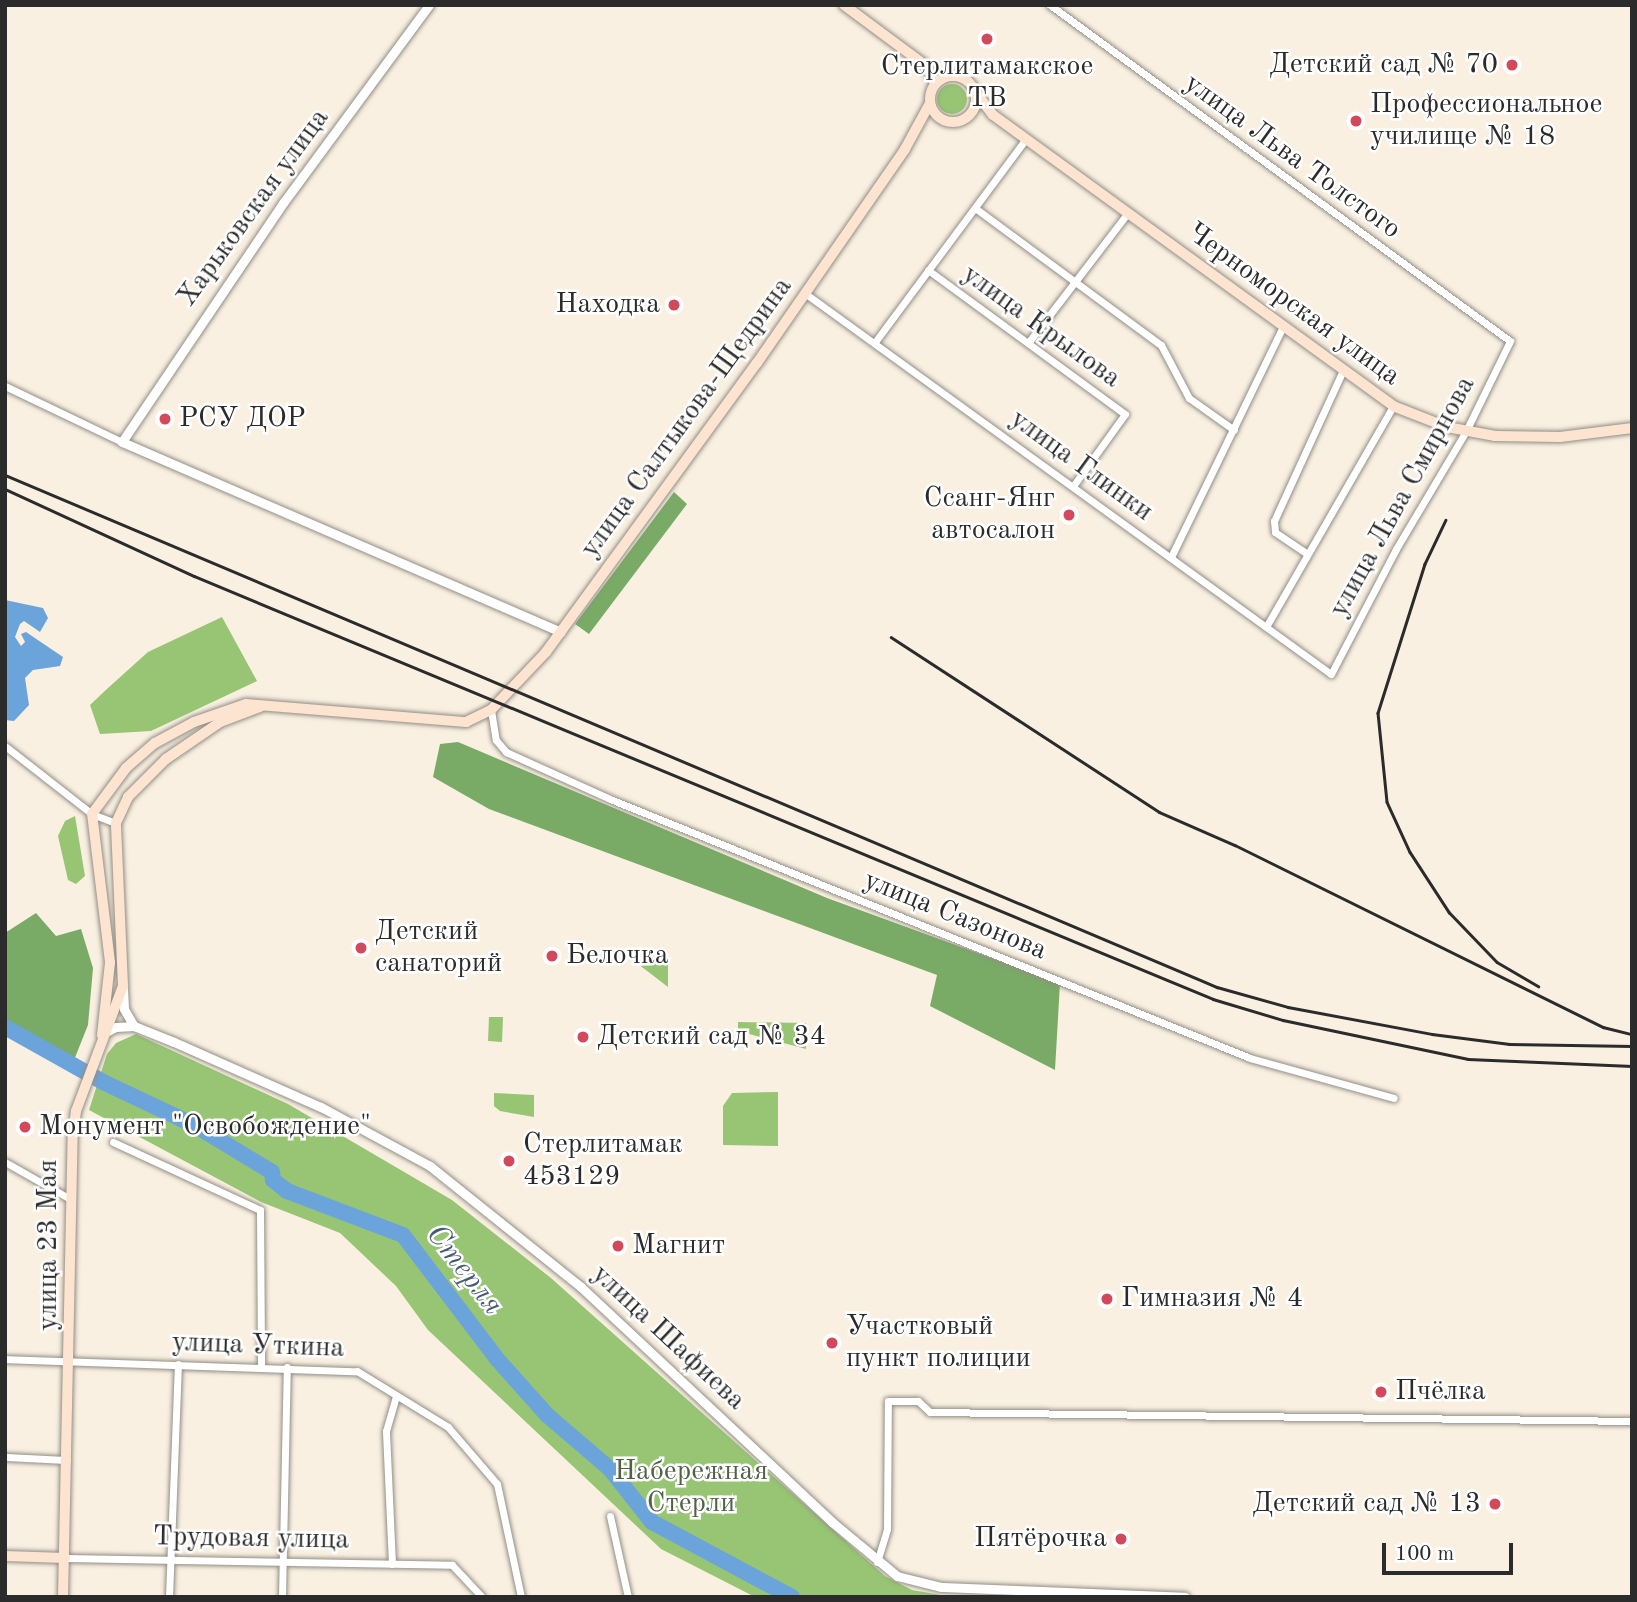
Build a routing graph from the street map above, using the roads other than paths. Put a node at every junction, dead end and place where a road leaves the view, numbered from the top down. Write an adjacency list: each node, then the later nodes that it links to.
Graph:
1 (429, 5): 29 (street, Харьковская улица)
2 (844, 5): 4 (main road)
3 (1050, 5): 20 (street, улица Льва Толстого)
4 (926, 66): 5 (main road); 6 (main road)
5 (957, 76): 6 (main road); 7 (main road)
6 (935, 83): 8 (main road)
7 (974, 90): 9 (main road, Черноморская улица); 10 (main road)
8 (929, 104): 11 (main road); 12 (main road, улица Салтыкова-Щедрина)
9 (993, 115): 10 (main road); 13 (main road, Черноморская улица)
10 (968, 117): 11 (main road)
11 (941, 120): 12 (main road)
12 (919, 127): 18 (main road, улица Салтыкова-Щедрина)
13 (1026, 139): 14 (street); 15 (main road, Черноморская улица)
14 (975, 208): 16 (street); 17 (street)
15 (1127, 214): 17 (street); 19 (main road, Черноморская улица)
16 (928, 270): 21 (street); 22 (street, улица Крылова)
17 (1076, 281): 22 (street); 27 (street)
18 (806, 295): 21 (street, улица Глинки); 34 (main road, улица Салтыкова-Щедрина)
19 (1283, 326): 23 (main road, Черноморская улица); 27 (street)
20 (1510, 341): 28 (street, улица Льва Смирнова)
21 (875, 342): 30 (street, улица Глинки)
22 (1028, 343): 30 (street, улица Крылова)
23 (1343, 370): 25 (main road, Черноморская улица); 31 (street)
24 (5, 386): 29 (street)
25 (1393, 406): 28 (main road, Черноморская улица); 31 (street)
26 (1632, 428): 28 (main road, Черноморская улица)
27 (1234, 430): 32 (street)
28 (1466, 431): 35 (street, улица Льва Смирнова)
29 (122, 442): 34 (street)
30 (1073, 486): 32 (street, улица Глинки)
31 (1306, 553): 33 (street)
32 (1171, 557): 33 (street, улица Глинки)
33 (1266, 626): 35 (street, улица Глинки)
34 (561, 632): 37 (main road, улица Салтыкова-Щедрина)
35 (1331, 674)
36 (270, 704): 37 (main road, улица Салтыкова-Щедрина); 39 (main road); 40 (main road)
37 (491, 710): 46 (street, улица Сазонова)
38 (5, 746): 39 (street)
39 (92, 814): 40 (street); 42 (main road)
40 (116, 823): 41 (main road)
41 (123, 959): 42 (street); 43 (main road)
42 (110, 962): 45 (main road)
43 (123, 986): 44 (street); 45 (main road)
44 (134, 1026): 45 (street); 64 (street, улица Шафиева)
45 (102, 1035): 49 (main road, улица 23 Мая)
46 (1394, 1098)
47 (113, 1142): 53 (street)
48 (5, 1162): 49 (street)
49 (72, 1200): 51 (main road, улица 23 Мая)
50 (5, 1359): 51 (street, улица Уткина)
51 (71, 1359): 52 (street, улица Уткина); 58 (main road, улица 23 Мая)
52 (178, 1364): 53 (street, улица Уткина); 62 (street)
53 (261, 1365): 54 (street, улица Уткина)
54 (287, 1367): 55 (street, улица Уткина); 63 (street)
55 (396, 1395): 65 (street); 70 (street, улица Уткина)
56 (1632, 1421): 64 (street)
57 (5, 1457): 58 (street)
58 (67, 1460): 61 (main road, улица 23 Мая)
59 (610, 1516): 71 (street)
60 (5, 1556): 61 (main road, Трудовая улица)
61 (65, 1558): 62 (street, Трудовая улица); 66 (main road, улица 23 Мая)
62 (170, 1561): 63 (street, Трудовая улица); 67 (street)
63 (282, 1562): 65 (street, Трудовая улица); 68 (street)
64 (877, 1562): 72 (street, улица Шафиева)
65 (391, 1564): 69 (street, Трудовая улица)
66 (64, 1597)
67 (169, 1597)
68 (282, 1597)
69 (482, 1597)
70 (521, 1597)
71 (628, 1597)
72 (1185, 1597)

